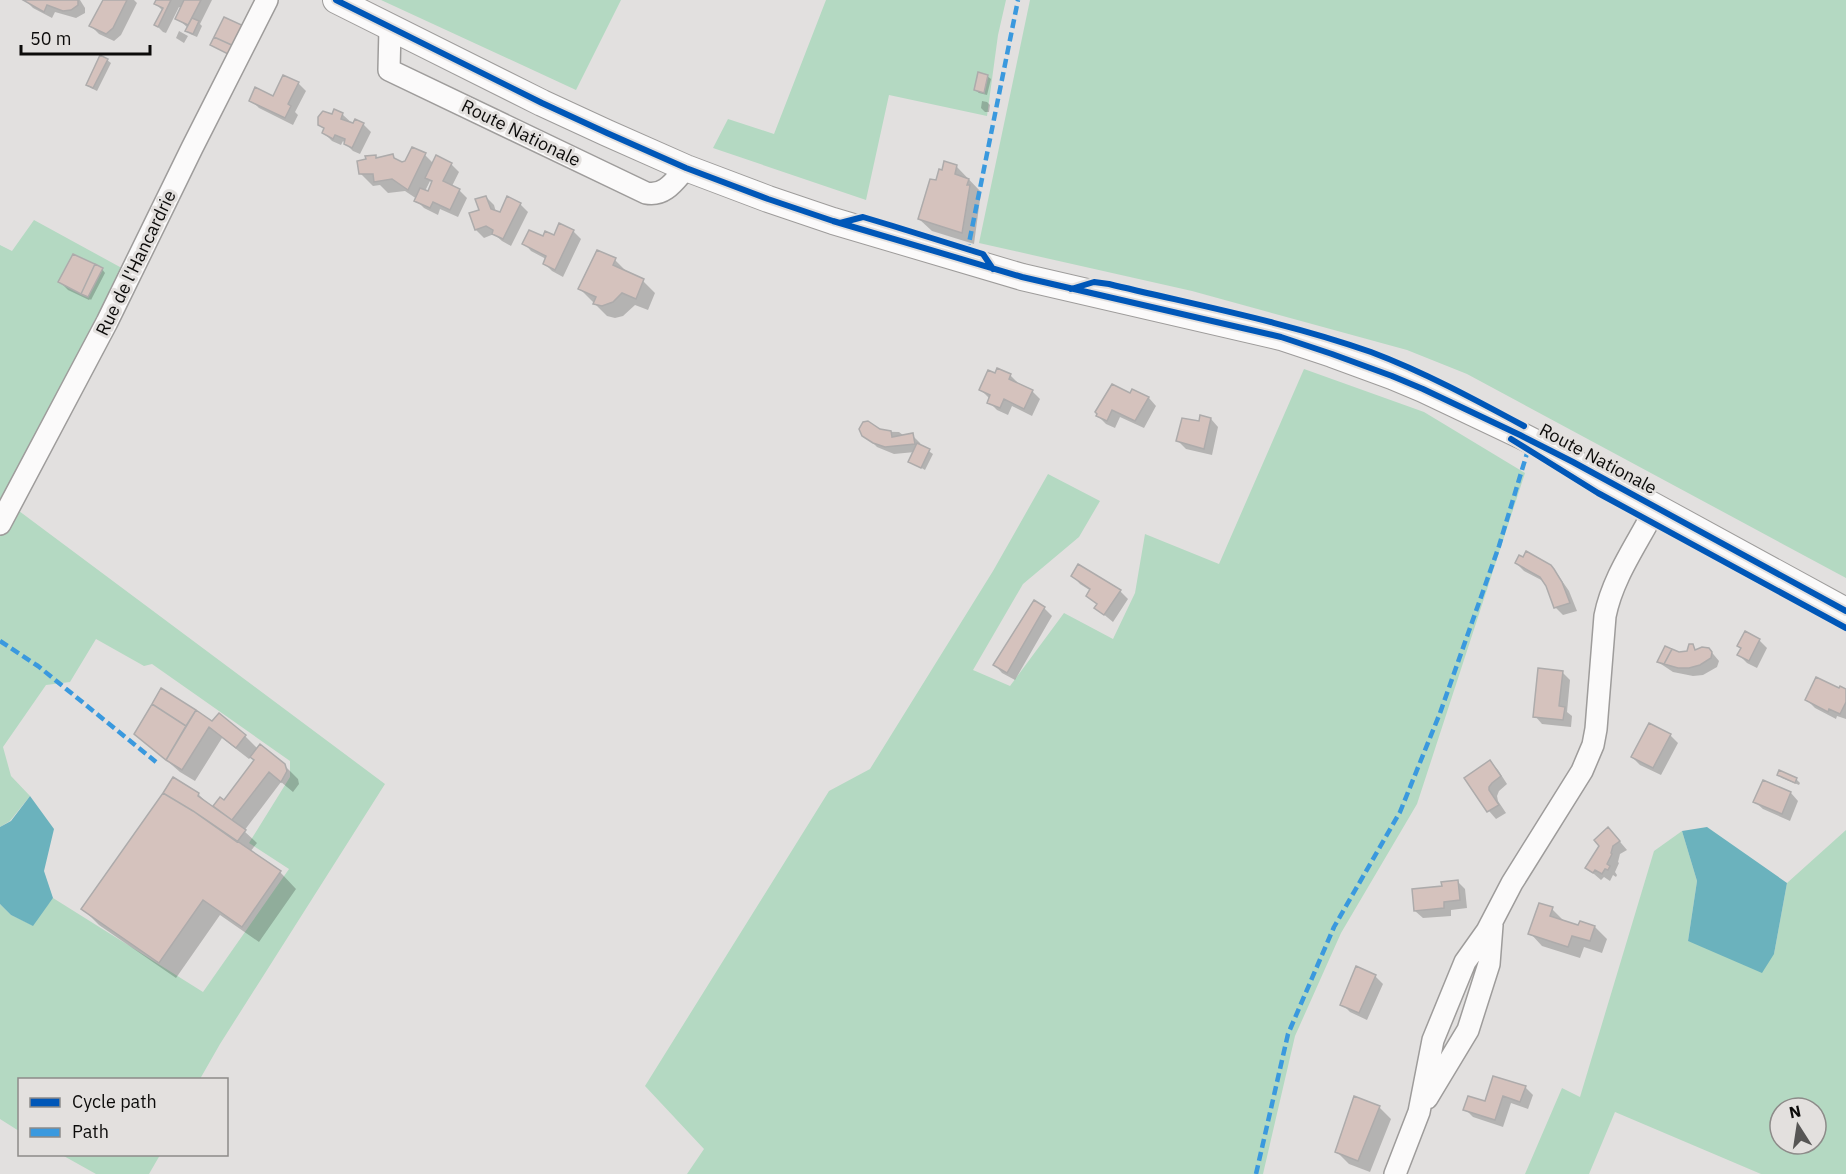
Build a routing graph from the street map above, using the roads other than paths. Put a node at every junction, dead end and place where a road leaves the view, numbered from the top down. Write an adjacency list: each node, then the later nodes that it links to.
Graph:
1 (267, 0): 6 (street, Rue de l'Hancardrie)
2 (336, 0): 3 (main road, Route Nationale)
3 (390, 28): 4 (main road, Route Nationale); 4 (street, Route Nationale)
4 (686, 168): 5 (main road, Route Nationale)
5 (1653, 514): 7 (main road, Route Nationale); 8 (main road, Route Nationale); 9 (street)
6 (0, 524)
7 (1846, 611)
8 (1846, 628)
9 (1493, 921): 10 (street); 10 (street)
10 (1419, 1112): 11 (street)
11 (1395, 1174)

